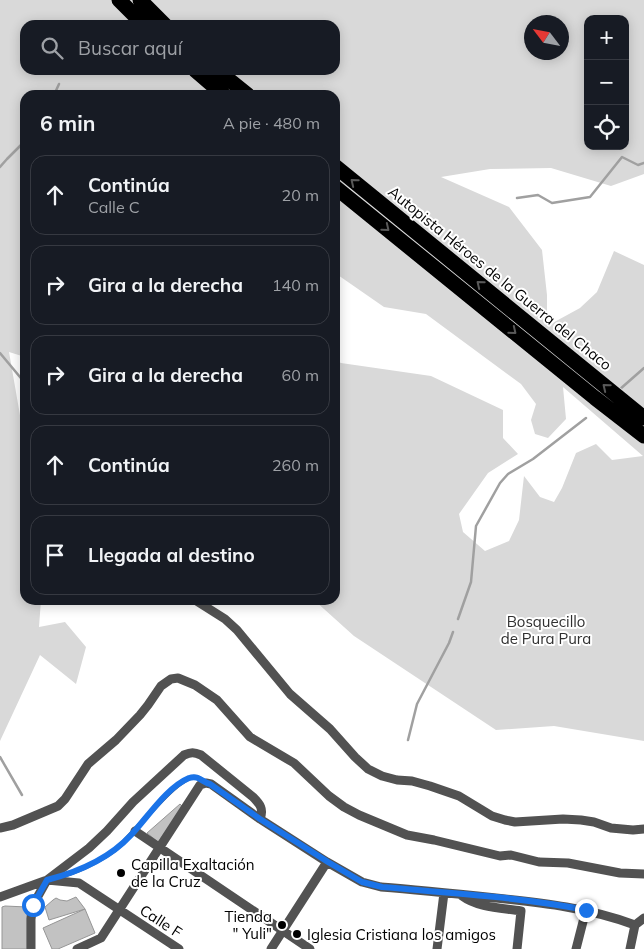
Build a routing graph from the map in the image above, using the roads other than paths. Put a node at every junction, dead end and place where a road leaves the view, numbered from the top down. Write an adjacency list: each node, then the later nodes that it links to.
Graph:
1 (119, 0): 3 (highway)
2 (140, 0): 4 (highway)
3 (139, 20)
4 (160, 20)
5 (201, 75): 7 (highway)
6 (223, 75): 8 (highway)
7 (218, 90)
8 (242, 90)
9 (340, 170): 11 (highway, Autopista Héroes de la Guerra del Chaco, one-way to 9)
10 (340, 190): 12 (highway, one-way to 12)
11 (644, 418)
12 (644, 436)
13 (203, 605): 17 (street)
14 (206, 783): 15 (street); 18 (lane); 19 (street)
15 (260, 819): 20 (street); 22 (street)
16 (0, 828): 21 (street)
17 (644, 829)
18 (135, 831): 19 (street); 22 (lane)
19 (160, 848): 29 (street); 32 (street)
20 (328, 862): 24 (street); 32 (street)
21 (644, 874)
22 (47, 880): 23 (street); 27 (street); 29 (street, Calle F)
23 (22, 889): 26 (street); 27 (street)
24 (444, 893): 25 (street); 38 (street)
25 (460, 894): 28 (street); 39 (street)
26 (0, 897)
27 (33, 905): 33 (street)
28 (586, 910): 31 (street); 40 (street)
29 (120, 911): 34 (street); 35 (street, Calle F)
30 (644, 918): 31 (street)
31 (635, 925): 41 (street)
32 (283, 931): 36 (street); 37 (street)
33 (31, 949)
34 (79, 949)
35 (178, 949)
36 (271, 949)
37 (310, 949)
38 (437, 949)
39 (517, 949)
40 (576, 949)
41 (630, 949)

